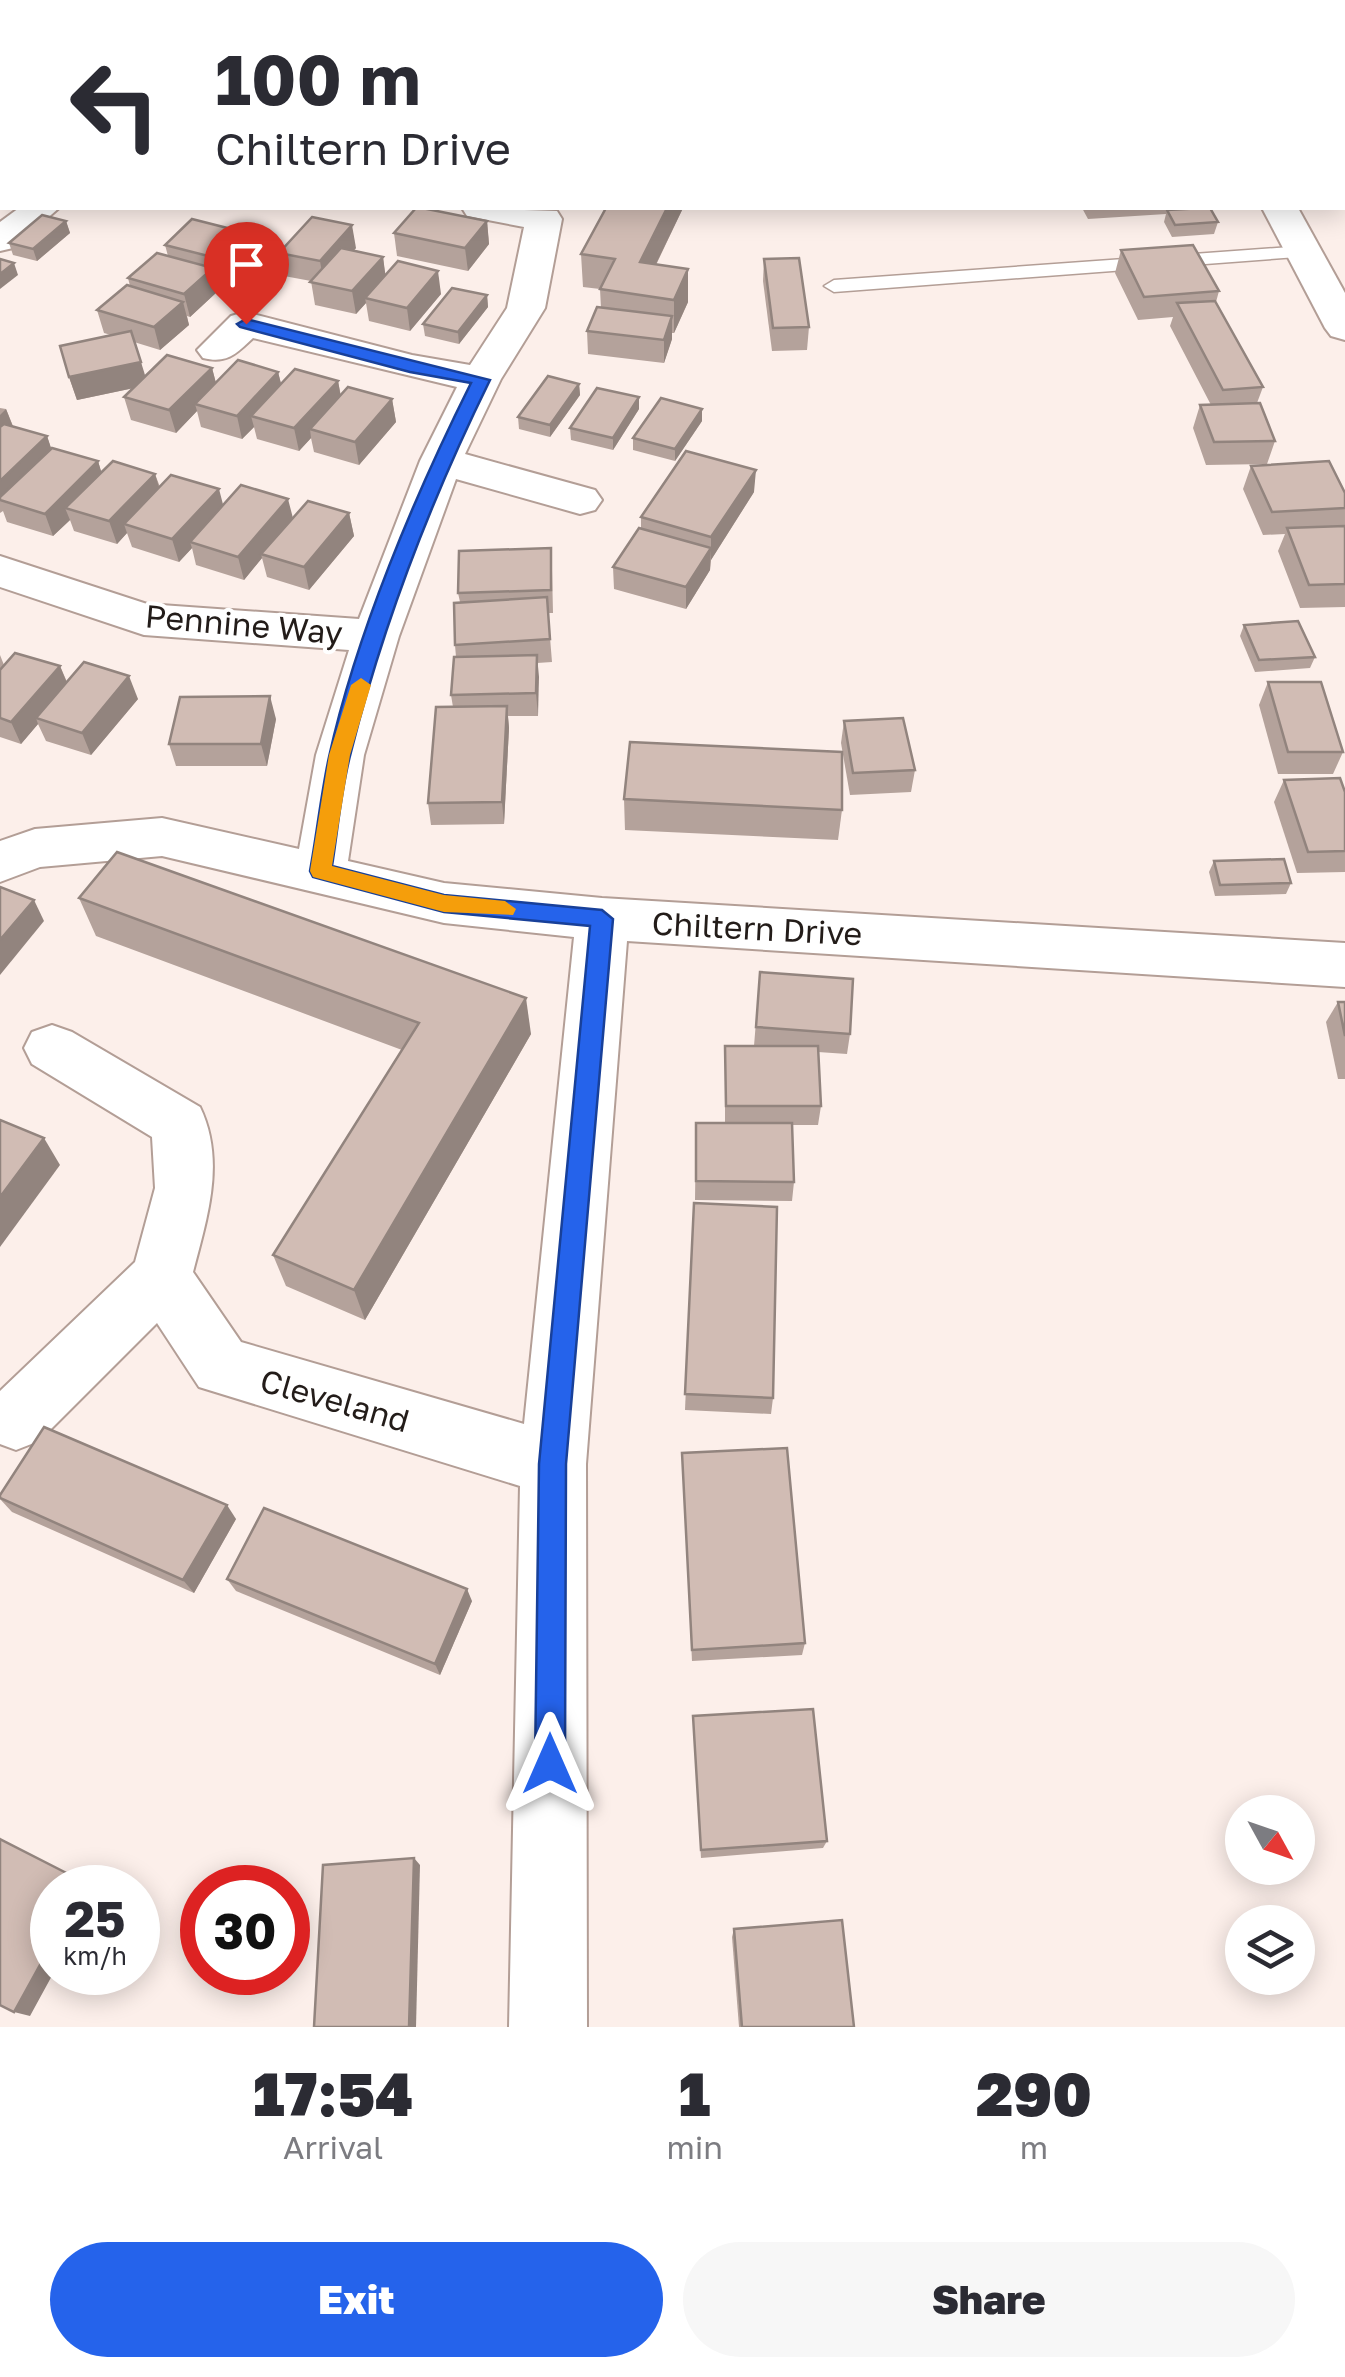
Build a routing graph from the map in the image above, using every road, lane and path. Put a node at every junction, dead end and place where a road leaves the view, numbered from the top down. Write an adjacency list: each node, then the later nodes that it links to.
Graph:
1 (38, 210): 5 (street)
2 (506, 210): 4 (street)
3 (1281, 210): 6 (street)
4 (545, 213): 11 (street)
5 (0, 240)
6 (1304, 252): 7 (lane); 8 (street)
7 (834, 286)
8 (1336, 295): 10 (street)
9 (242, 323): 11 (street)
10 (1345, 328)
11 (481, 380): 12 (street)
12 (441, 461): 13 (street); 15 (street)
13 (580, 500)
14 (0, 571): 15 (street, Pennine Way)
15 (376, 636): 17 (street)
16 (0, 862): 17 (street, Chiltern Drive)
17 (321, 871): 18 (street, Chiltern Drive)
18 (602, 919): 19 (street, Chiltern Drive); 23 (street)
19 (1345, 966)
20 (52, 1048): 21 (street)
21 (161, 1277): 22 (street); 23 (street, Cleveland)
22 (16, 1419)
23 (553, 1464): 24 (street)
24 (548, 2027)

